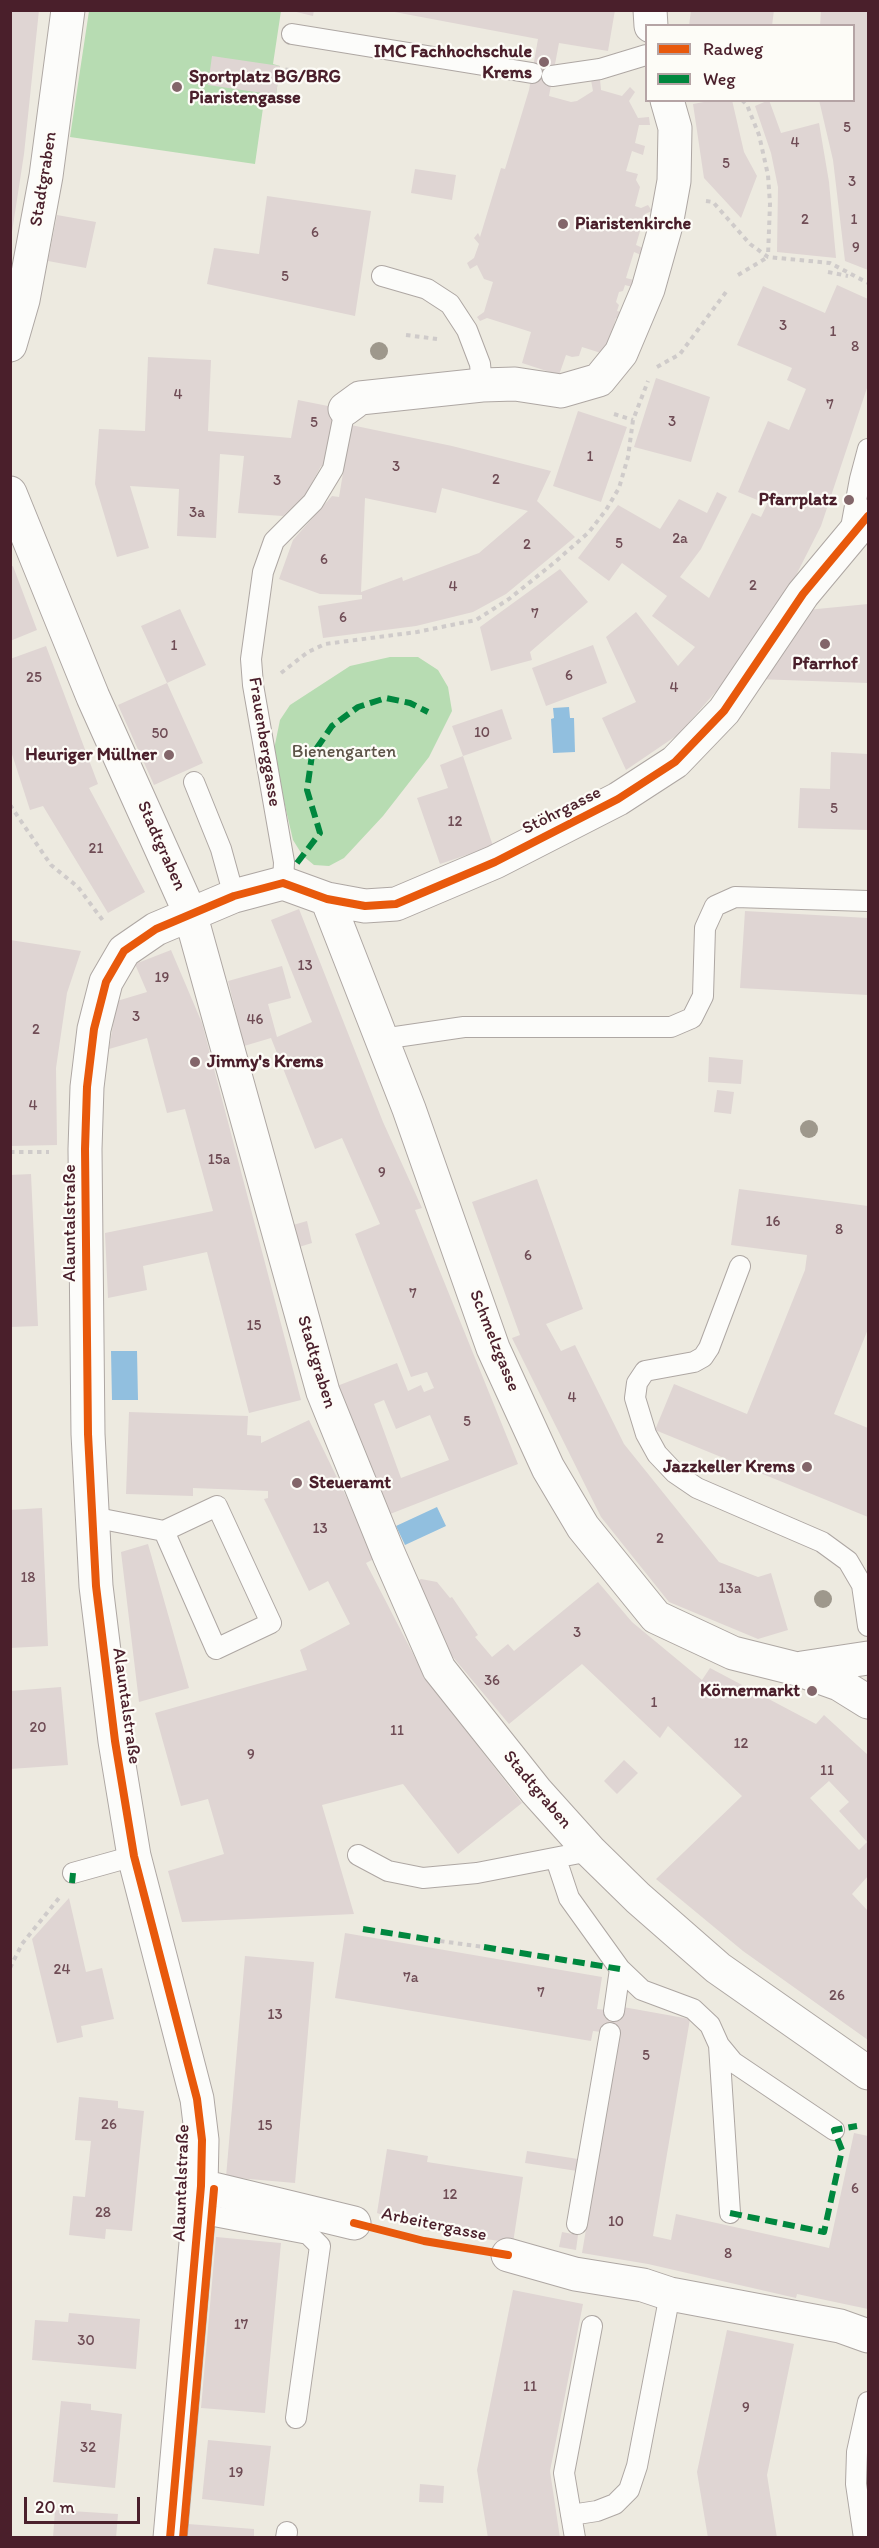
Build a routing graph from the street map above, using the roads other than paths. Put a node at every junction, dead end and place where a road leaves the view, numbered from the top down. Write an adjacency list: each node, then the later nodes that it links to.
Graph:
1 (68, 10): 8 (street, Stadtgraben)
2 (292, 34): 4 (lane)
3 (645, 55): 5 (lane)
4 (532, 73)
5 (552, 76)
6 (668, 102): 9 (street)
7 (382, 276): 9 (lane)
8 (10, 345)
9 (482, 385): 10 (street)
10 (345, 410): 15 (lane, Frauenberggasse)
11 (868, 448): 13 (lane)
12 (10, 493): 19 (street, Stadtgraben)
13 (862, 532): 17 (street, Stöhrgasse)
14 (194, 782): 16 (lane)
15 (283, 883): 16 (street); 17 (street, Stöhrgasse)
16 (234, 896): 19 (street)
17 (327, 899): 20 (street, Schmelzgasse)
18 (868, 901): 20 (lane)
19 (190, 913): 22 (street, Alauntalstraße); 28 (street, Stadtgraben)
20 (382, 1039): 26 (street, Schmelzgasse)
21 (740, 1266): 24 (lane)
22 (92, 1517): 23 (lane); 30 (street, Alauntalstraße)
23 (164, 1531): 23 (lane)
24 (868, 1626)
25 (868, 1658): 26 (street)
26 (797, 1669): 27 (street)
27 (868, 1702)
28 (590, 1851): 31 (lane); 37 (street, Stadtgraben)
29 (358, 1855): 31 (lane)
30 (134, 1856): 32 (lane); 39 (street, Alauntalstraße)
31 (556, 1859): 33 (lane)
32 (73, 1873)
33 (620, 1969): 34 (lane); 36 (lane)
34 (614, 2011)
35 (610, 2033): 42 (lane)
36 (719, 2045): 38 (lane); 40 (lane)
37 (868, 2073)
38 (834, 2130)
39 (200, 2200): 41 (street, Arbeitergasse); 48 (lane); 50 (street, Alauntalstraße)
40 (730, 2213)
41 (354, 2223)
42 (577, 2224)
43 (508, 2255): 44 (street, Arbeitergasse)
44 (670, 2294): 46 (street, Arbeitergasse); 49 (lane)
45 (592, 2326): 49 (lane)
46 (868, 2336)
47 (868, 2402): 52 (lane)
48 (296, 2418)
49 (572, 2516): 51 (lane)
50 (170, 2538)
51 (575, 2538)
52 (864, 2538)

